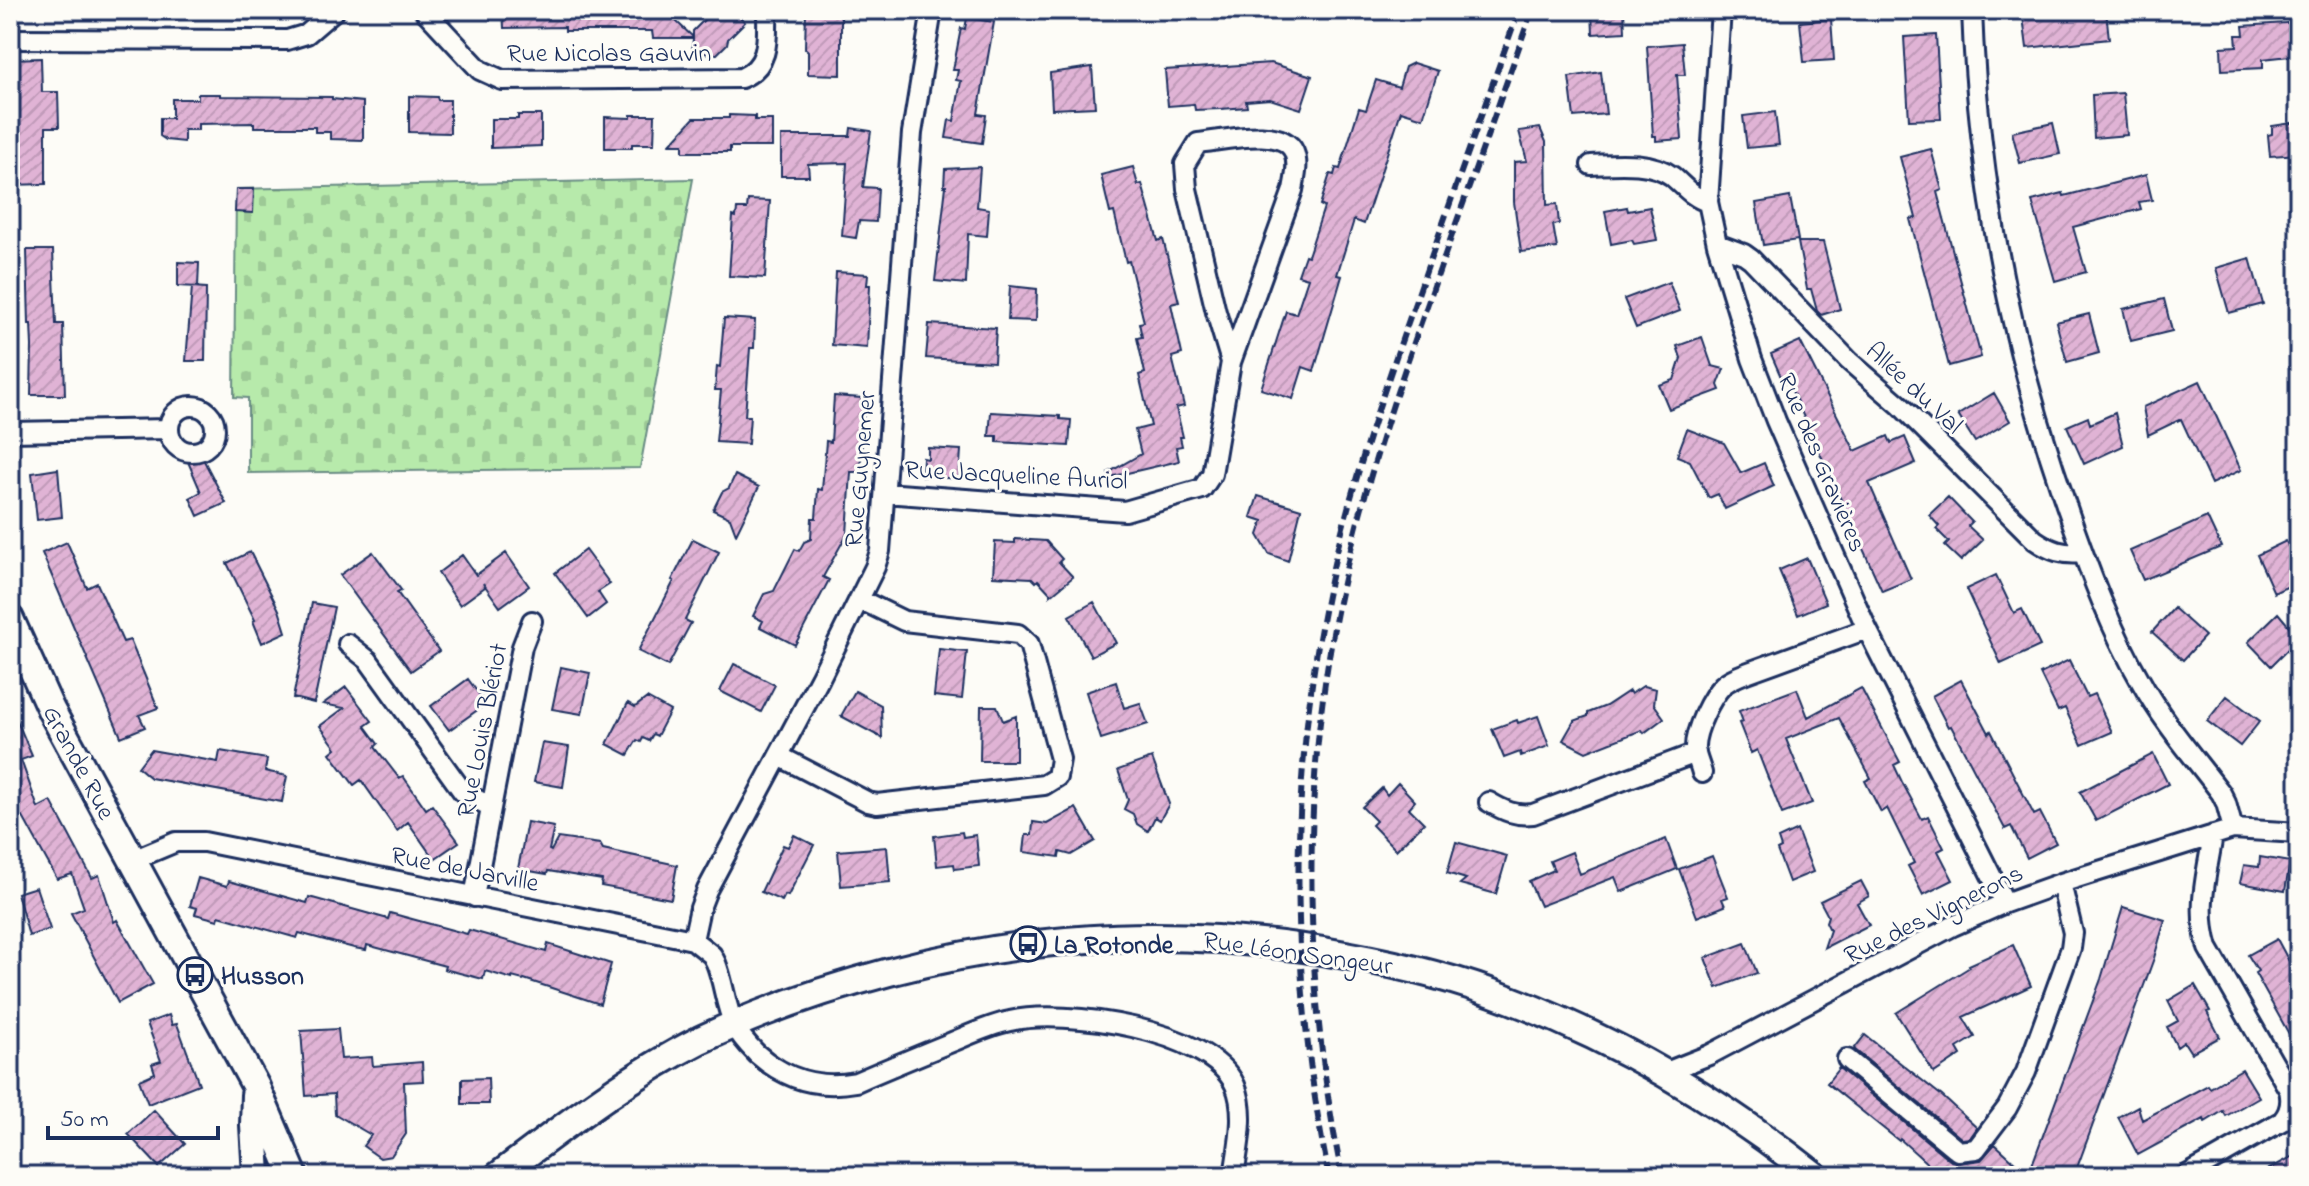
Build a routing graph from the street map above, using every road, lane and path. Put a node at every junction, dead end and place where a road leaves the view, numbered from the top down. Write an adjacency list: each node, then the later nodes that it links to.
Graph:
1 (335, 10): 7 (street)
2 (424, 10): 3 (street, Rue Nicolas Gauvin)
3 (767, 10)
4 (932, 10): 14 (street, Rue Guynemer)
5 (1721, 10): 9 (street, Rue des Gravières)
6 (1972, 10): 15 (street)
7 (10, 39)
8 (1591, 165): 9 (street)
9 (1708, 202): 10 (street, Rue des Gravières)
10 (1717, 244): 15 (street, Allée du Val); 19 (street, Rue des Gravières)
11 (1231, 362): 11 (street, Rue Jacqueline Auriol); 14 (street, Rue Jacqueline Auriol)
12 (169, 429): 13 (street)
13 (10, 432)
14 (885, 493): 16 (street, Rue Guynemer)
15 (2082, 553): 26 (street)
16 (859, 599): 22 (street, Rue Guynemer); 22 (street)
17 (10, 619): 29 (street, Grande Rue)
18 (532, 621): 25 (street, Rue Louis Blériot)
19 (1867, 629): 21 (street); 32 (street, Rue des Gravières)
20 (348, 644): 25 (street)
21 (1696, 753): 23 (street); 24 (street)
22 (779, 756): 33 (street, Rue Guynemer)
23 (1702, 773)
24 (1489, 802)
25 (491, 807): 31 (street, Rue Louis Blériot)
26 (2233, 829): 27 (street); 28 (street, Rue des Vignerons)
27 (2299, 833)
28 (2213, 835): 30 (street, Rue des Vignerons); 43 (street)
29 (133, 860): 31 (street, Rue de Jarville); 37 (street, Grande Rue)
30 (2061, 883): 32 (street, Rue des Vignerons); 35 (street)
31 (474, 897): 33 (street, Rue de Jarville)
32 (2005, 903): 36 (street, Rue des Vignerons)
33 (693, 940): 34 (street)
34 (734, 1026): 36 (street, Rue Léon Songeur); 40 (street, Rue Léon Songeur); 41 (street)
35 (1847, 1059)
36 (1666, 1072): 42 (street, Rue Léon Songeur)
37 (256, 1087): 38 (street); 39 (street, Grande Rue)
38 (257, 1176)
39 (294, 1176)
40 (498, 1176)
41 (1234, 1176)
42 (1815, 1176)
43 (2185, 1176)

